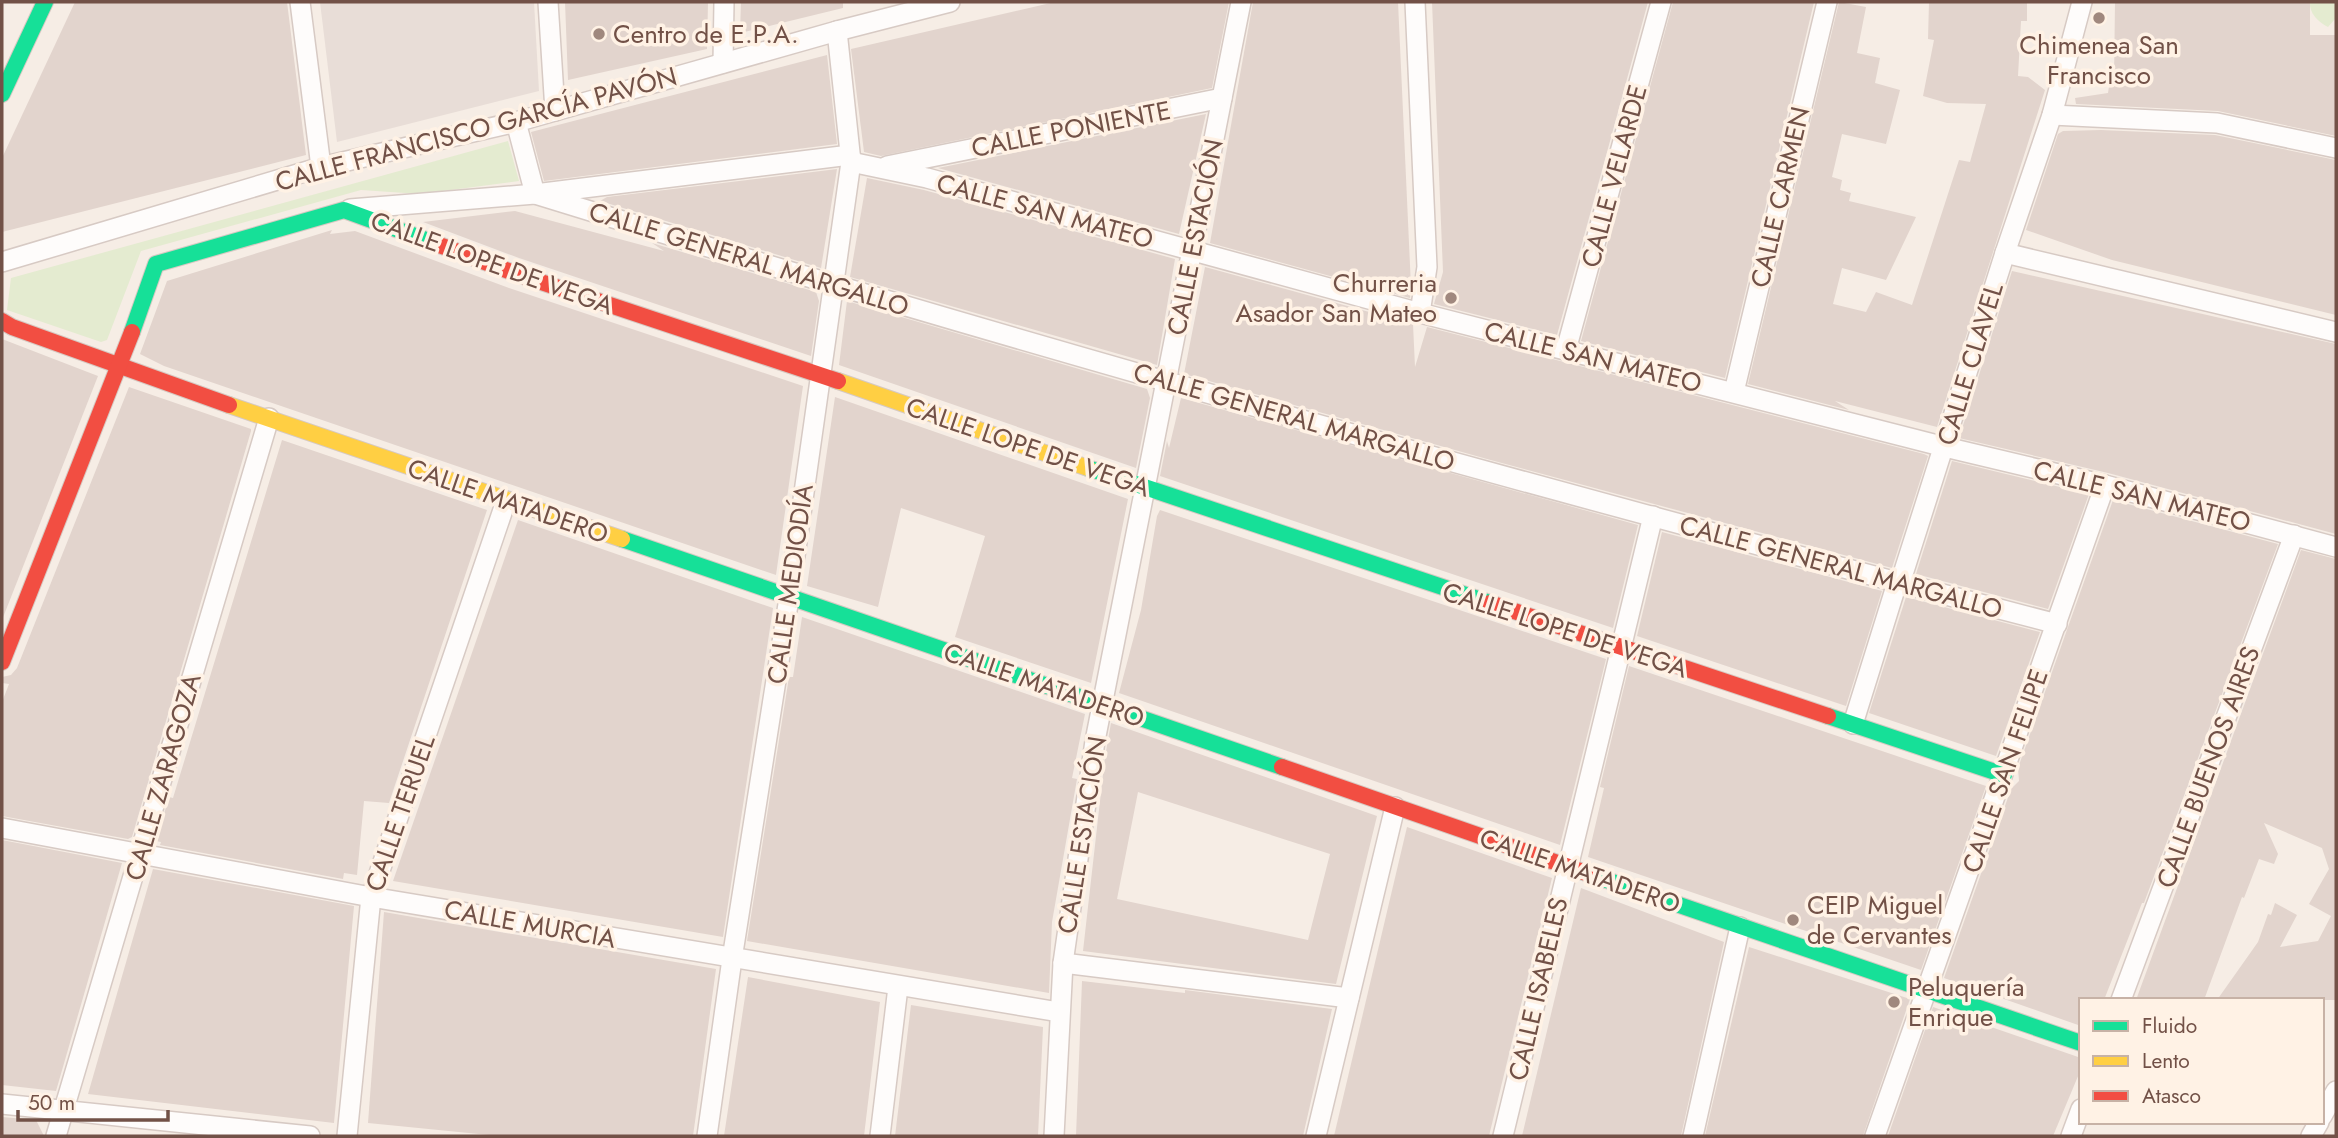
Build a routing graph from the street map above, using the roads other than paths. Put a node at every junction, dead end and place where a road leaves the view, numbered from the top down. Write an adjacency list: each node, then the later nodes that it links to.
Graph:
1 (45, 2): 13 (street)
2 (300, 2): 20 (street)
3 (548, 2): 15 (street)
4 (724, 2): 12 (street)
5 (950, 2): 11 (street, CALLE FRANCISCO GARCÍA PAVÓN)
6 (1241, 2): 14 (street, CALLE ESTACIÓN)
7 (1415, 2): 28 (street)
8 (1661, 2): 31 (street, CALLE VELARDE)
9 (1827, 2): 35 (street, CALLE CARMEN)
10 (2082, 2): 16 (street, CALLE CLAVEL)
11 (837, 31): 12 (street, CALLE FRANCISCO GARCÍA PAVÓN); 19 (street, CALLE MEDIODÍA)
12 (723, 63): 15 (street, CALLE FRANCISCO GARCÍA PAVÓN)
13 (2, 94)
14 (1222, 98): 21 (street, CALLE PONIENTE); 24 (street, CALLE ESTACIÓN)
15 (555, 111): 17 (street, CALLE FRANCISCO GARCÍA PAVÓN)
16 (2052, 115): 18 (street); 25 (street, CALLE CLAVEL)
17 (516, 122): 20 (street, CALLE FRANCISCO GARCÍA PAVÓN); 22 (street)
18 (2336, 148)
19 (850, 158): 21 (street, CALLE SAN MATEO); 22 (street, CALLE SAN MATEO); 27 (street, CALLE MEDIODÍA)
20 (321, 167): 26 (street, CALLE FRANCISCO GARCÍA PAVÓN)
21 (880, 167): 24 (street, CALLE SAN MATEO)
22 (535, 194): 23 (street, CALLE SAN MATEO); 27 (street, CALLE GENERAL MARGALLO)
23 (344, 210): 32 (street, CALLE LOPE DE VEGA); 33 (street, CALLE LOPE DE VEGA)
24 (1192, 251): 28 (street, CALLE SAN MATEO); 34 (street, CALLE ESTACIÓN)
25 (2005, 253): 30 (street); 37 (street, CALLE CLAVEL)
26 (2, 262)
27 (832, 286): 33 (street, CALLE MEDIODÍA); 34 (street, CALLE GENERAL MARGALLO)
28 (1420, 313): 31 (street, CALLE SAN MATEO)
29 (4, 324): 32 (street, CALLE MATADERO)
30 (2336, 332)
31 (1566, 350): 35 (street, CALLE SAN MATEO)
32 (119, 368): 36 (street, CALLE MATADERO); 48 (street)
33 (819, 375): 39 (street, CALLE LOPE DE VEGA); 45 (street, CALLE MEDIODÍA)
34 (1166, 382): 39 (street, CALLE ESTACIÓN); 41 (street, CALLE GENERAL MARGALLO)
35 (1734, 392): 37 (street, CALLE SAN MATEO)
36 (270, 418): 40 (street, CALLE MATADERO); 54 (street, CALLE ZARAGOZA)
37 (1945, 447): 38 (street, CALLE SAN MATEO); 44 (street, CALLE CLAVEL)
38 (2105, 485): 42 (street, CALLE SAN MATEO); 46 (street, CALLE SAN FELIPE)
39 (1145, 488): 47 (street, CALLE LOPE DE VEGA); 49 (street, CALLE ESTACIÓN)
40 (506, 501): 45 (street, CALLE MATADERO); 56 (street, CALLE TERUEL)
41 (1653, 516): 44 (street, CALLE GENERAL MARGALLO); 47 (street, CALLE ISABELES)
42 (2294, 535): 43 (street, CALLE SAN MATEO); 63 (street, CALLE BUENOS AIRES)
43 (2336, 547)
44 (1897, 583): 46 (street, CALLE GENERAL MARGALLO); 50 (street, CALLE CLAVEL)
45 (789, 598): 49 (street, CALLE MATADERO); 58 (street, CALLE MEDIODÍA)
46 (2057, 624): 51 (street, CALLE SAN FELIPE)
47 (1623, 650): 50 (street, CALLE LOPE DE VEGA); 55 (street, CALLE ISABELES)
48 (2, 662)
49 (1103, 704): 52 (street, CALLE MATADERO); 59 (street, CALLE ESTACIÓN)
50 (1853, 724): 51 (street, CALLE LOPE DE VEGA)
51 (2004, 775): 61 (street, CALLE SAN FELIPE)
52 (1395, 807): 55 (street, CALLE MATADERO); 62 (street)
53 (2, 828): 54 (street, CALLE MURCIA)
54 (140, 854): 56 (street, CALLE MURCIA); 68 (street, CALLE ZARAGOZA)
55 (1567, 866): 57 (street, CALLE MATADERO); 78 (street, CALLE ISABELES)
56 (371, 897): 58 (street, CALLE MURCIA); 73 (street, CALLE TERUEL)
57 (1740, 927): 61 (street, CALLE MATADERO); 79 (street)
58 (732, 959): 60 (street, CALLE MURCIA); 74 (street, CALLE MEDIODÍA)
59 (1063, 963): 62 (street); 64 (street, CALLE ESTACIÓN)
60 (898, 987): 64 (street, CALLE MURCIA); 75 (street)
61 (1928, 989): 65 (street, CALLE MATADERO); 80 (street, CALLE SAN FELIPE)
62 (1349, 998): 77 (street)
63 (2122, 998)
64 (1059, 1012): 76 (street, CALLE ESTACIÓN)
65 (2079, 1042)
66 (2336, 1091): 69 (street)
67 (2, 1104): 68 (street)
68 (64, 1111): 71 (street, CALLE ZARAGOZA); 72 (street)
69 (2324, 1111)
70 (2079, 1115): 81 (street)
71 (57, 1136)
72 (310, 1136)
73 (347, 1136)
74 (707, 1136)
75 (880, 1136)
76 (1054, 1136)
77 (1316, 1136)
78 (1503, 1136)
79 (1693, 1136)
80 (1875, 1136)
81 (2071, 1136)

